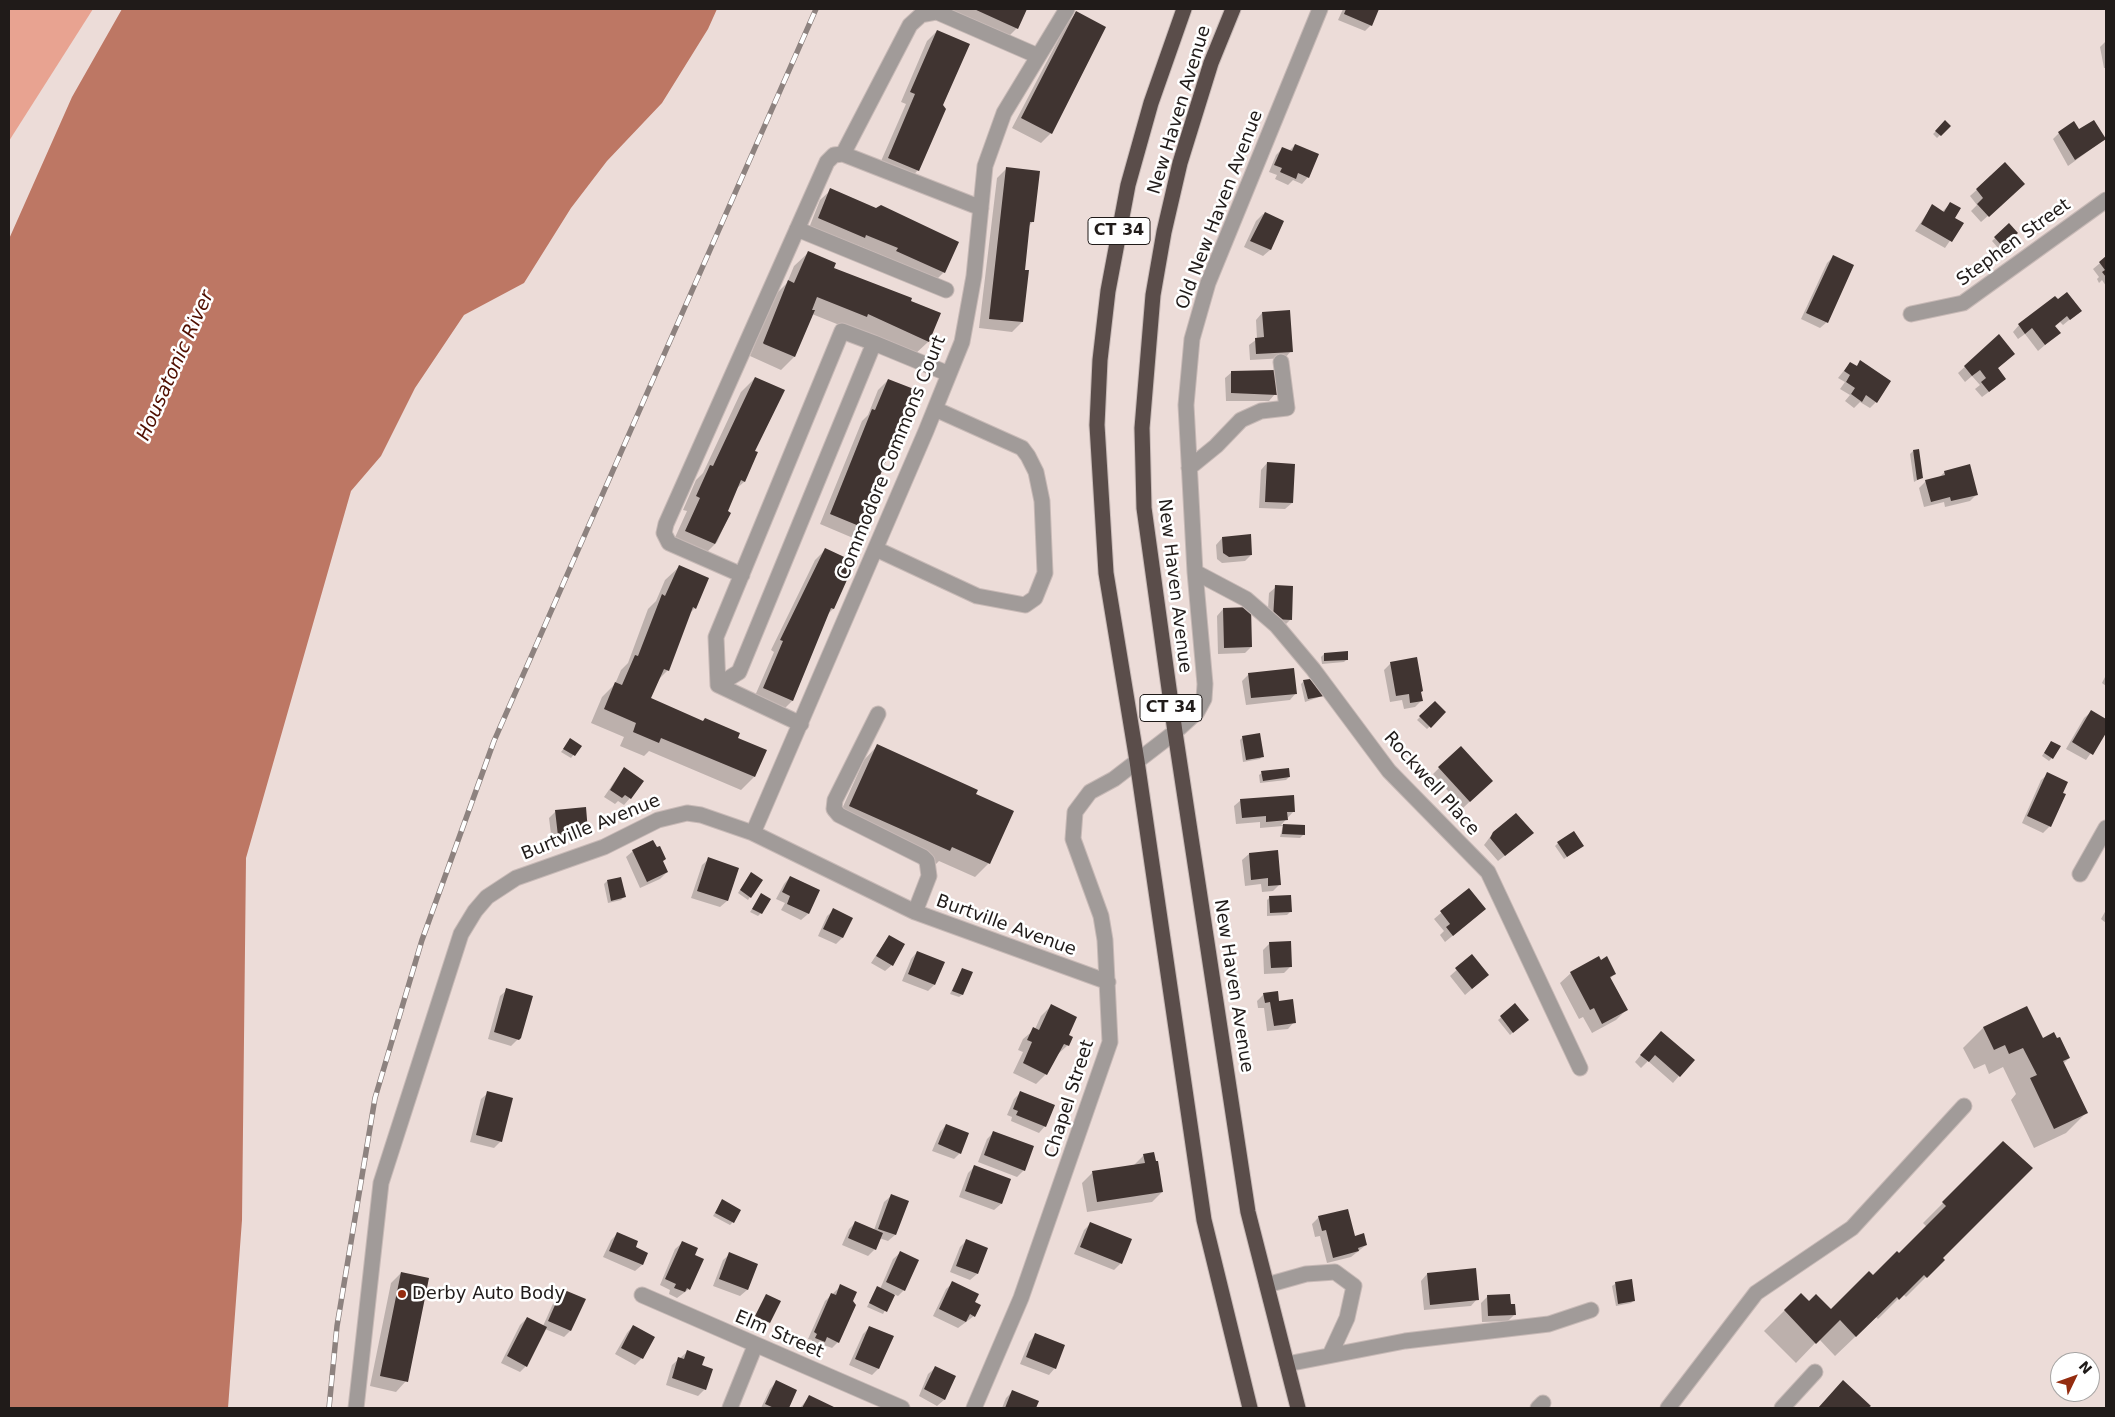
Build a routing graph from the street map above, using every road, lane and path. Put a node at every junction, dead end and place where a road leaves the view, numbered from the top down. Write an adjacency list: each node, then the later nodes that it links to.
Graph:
1 (1068, 9): 5 (street, Commodore Commons Court)
2 (1183, 9): 24 (highway, New Haven Avenue / CT 34)
3 (1233, 9): 23 (highway, New Haven Avenue / CT 34)
4 (1320, 9): 16 (street, Old New Haven Avenue)
5 (1038, 56): 6 (street); 8 (street, Commodore Commons Court)
6 (843, 154): 8 (street); 9 (street)
7 (2106, 200): 11 (street, Stephen Street)
8 (981, 208): 14 (street, Commodore Commons Court)
9 (797, 229): 10 (street); 19 (street)
10 (946, 290)
11 (1911, 314)
12 (874, 343): 14 (street); 19 (street); 20 (street)
13 (1282, 362): 16 (street)
14 (949, 374): 15 (street, Commodore Commons Court)
15 (935, 409): 17 (street, Commodore Commons Court); 17 (street)
16 (1189, 468): 18 (street, Old New Haven Avenue)
17 (876, 549): 22 (street, Commodore Commons Court)
18 (1194, 572): 23 (street, Old New Haven Avenue); 30 (street, Rockwell Place)
19 (742, 575): 20 (street)
20 (718, 685): 22 (street)
21 (878, 714): 28 (street)
22 (800, 724): 26 (street, Commodore Commons Court)
23 (1174, 732): 24 (street, Old New Haven Avenue); 32 (highway, New Haven Avenue / CT 34)
24 (1137, 761): 29 (street, Chapel Street); 43 (highway, New Haven Avenue / CT 34)
25 (2106, 828): 27 (street)
26 (753, 833): 28 (street, Burtville Avenue); 39 (street, Burtville Avenue)
27 (2080, 874)
28 (915, 912): 29 (street, Burtville Avenue)
29 (1108, 982): 42 (street, Chapel Street)
30 (1580, 1068)
31 (1964, 1106): 45 (street)
32 (1267, 1285): 36 (street); 37 (highway, New Haven Avenue / CT 34)
33 (642, 1295): 35 (street, Elm Street)
34 (1592, 1310): 36 (street)
35 (755, 1346): 40 (street); 41 (street, Elm Street)
36 (1330, 1355): 37 (street)
37 (1287, 1364): 44 (highway, New Haven Avenue / CT 34)
38 (1815, 1372): 46 (street)
39 (356, 1408)
40 (730, 1408)
41 (902, 1408)
42 (974, 1408)
43 (1250, 1408)
44 (1298, 1408)
45 (1669, 1408)
46 (1782, 1408)

